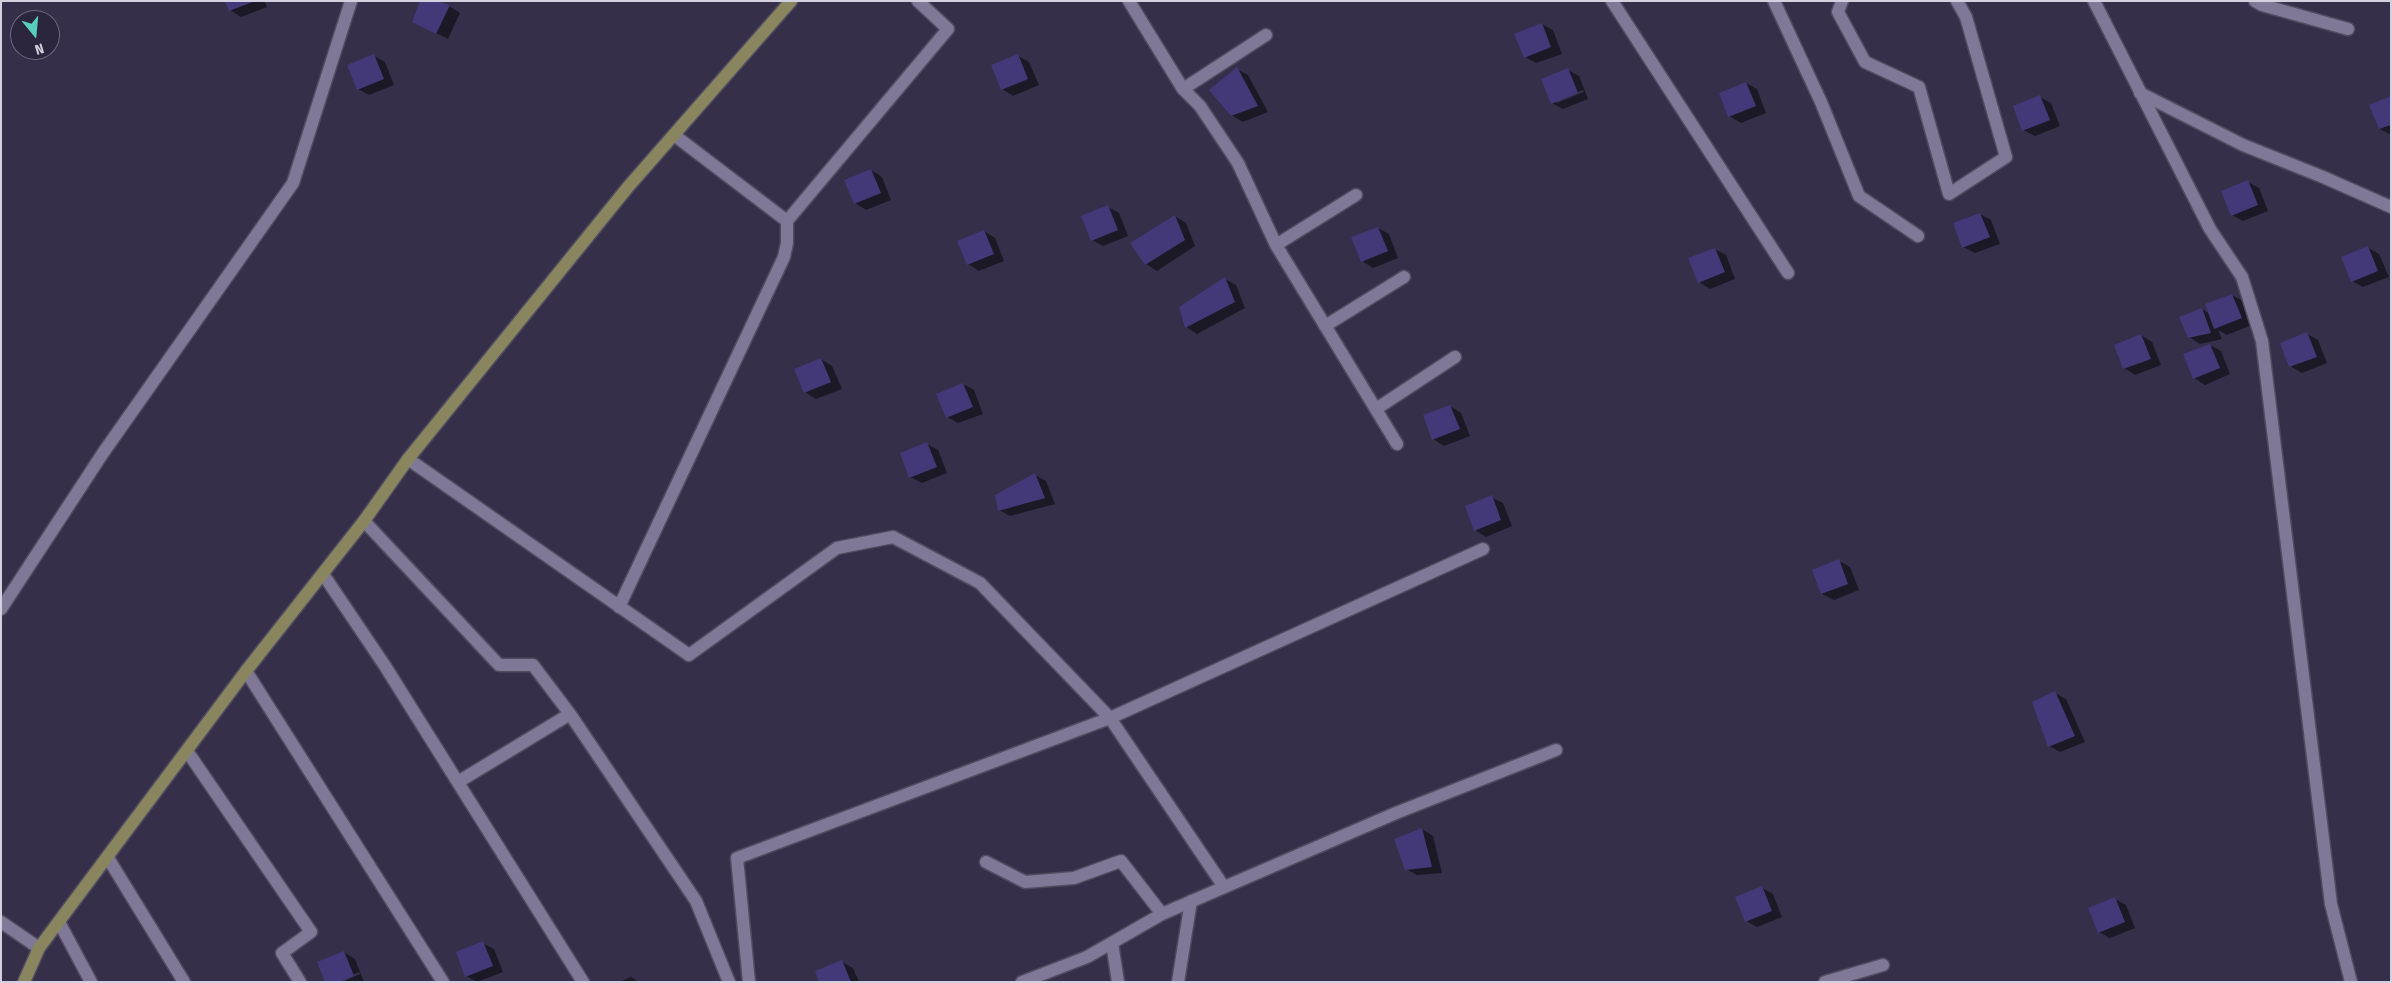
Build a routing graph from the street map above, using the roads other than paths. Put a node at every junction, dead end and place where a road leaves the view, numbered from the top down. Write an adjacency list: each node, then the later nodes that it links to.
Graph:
1 (351, 1): 32 (street)
2 (791, 1): 15 (main road)
3 (918, 1): 18 (street)
4 (1129, 1): 13 (street)
5 (1612, 1): 21 (street)
6 (1774, 1): 19 (street)
7 (1842, 1): 8 (street)
8 (1957, 1)
9 (2094, 1): 14 (street)
10 (2255, 1): 11 (street)
11 (2348, 29)
12 (1266, 35): 13 (street)
13 (1183, 89): 20 (street)
14 (2140, 93): 17 (street); 61 (street)
15 (674, 135): 18 (street); 27 (main road)
16 (1356, 195): 20 (street)
17 (2391, 207)
18 (787, 221): 31 (street)
19 (1918, 236)
20 (1276, 245): 23 (street)
21 (1788, 273)
22 (1404, 276): 23 (street)
23 (1325, 326): 25 (street)
24 (1455, 357): 25 (street)
25 (1376, 409): 26 (street)
26 (1397, 444)
27 (408, 459): 28 (main road); 31 (street)
28 (364, 521): 30 (main road); 34 (street)
29 (1483, 549): 35 (street)
30 (323, 574): 33 (main road); 38 (street)
31 (620, 606): 35 (street)
32 (1, 609)
33 (246, 671): 37 (main road); 53 (street)
34 (570, 714): 38 (street); 55 (street)
35 (1110, 718): 41 (street); 56 (street)
36 (1556, 750): 41 (street)
37 (187, 751): 39 (main road); 52 (street)
38 (458, 782): 54 (street)
39 (108, 858): 45 (main road); 51 (street)
40 (986, 862): 43 (street)
41 (1224, 887): 42 (street)
42 (1191, 901): 43 (street); 59 (street)
43 (1162, 914): 46 (street)
44 (1, 922): 47 (street)
45 (59, 922): 47 (main road); 50 (street)
46 (1112, 943): 57 (street); 58 (street)
47 (39, 948): 49 (main road)
48 (1883, 965): 60 (street)
49 (24, 982)
50 (91, 982)
51 (184, 982)
52 (300, 982)
53 (443, 982)
54 (582, 982)
55 (729, 982)
56 (749, 982)
57 (1022, 982)
58 (1118, 982)
59 (1178, 982)
60 (1825, 982)
61 (2351, 982)

